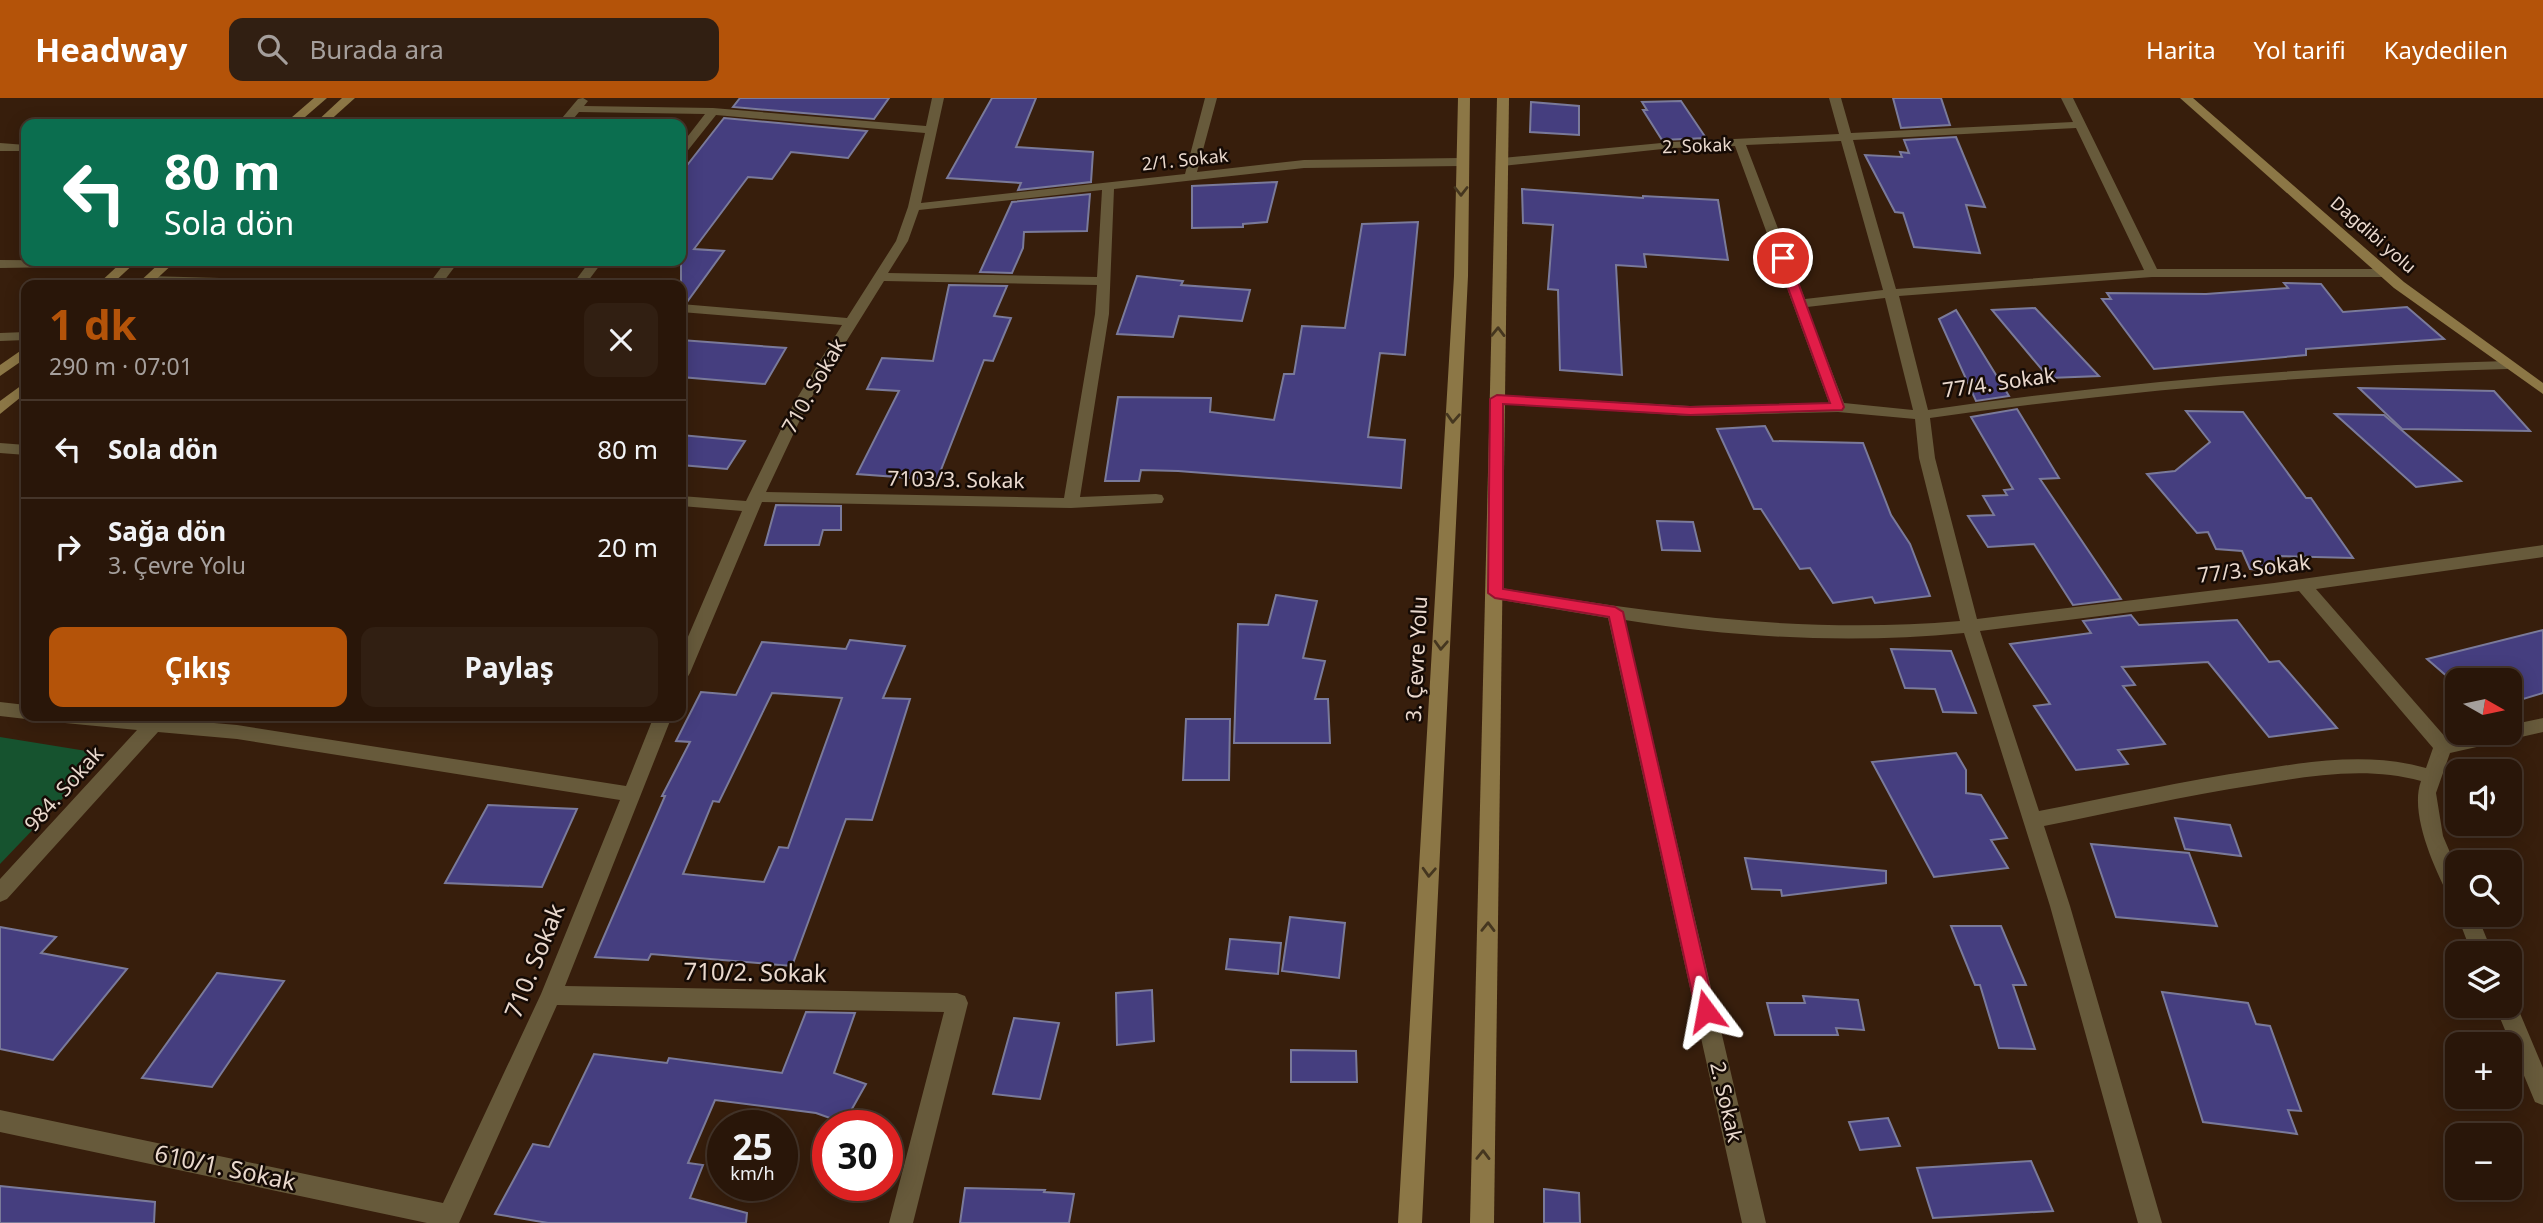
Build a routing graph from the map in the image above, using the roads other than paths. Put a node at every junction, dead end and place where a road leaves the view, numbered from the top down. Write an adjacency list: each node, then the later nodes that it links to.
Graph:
1 (321, 98): 13 (main road)
2 (349, 98): 14 (main road)
3 (584, 98): 11 (street)
4 (938, 98): 17 (street, 710. Sokak)
5 (1211, 98): 25 (street)
6 (1464, 98): 23 (main road, 3. Çevre Yolu)
7 (1503, 98): 24 (main road)
8 (1835, 98): 18 (street)
9 (2067, 98): 16 (street)
10 (2186, 98): 34 (main road, Dagdibi yolu)
11 (576, 109): 12 (street); 15 (street)
12 (713, 111): 17 (street); 20 (street)
13 (296, 119)
14 (326, 119)
15 (567, 119)
16 (2078, 125): 18 (street); 35 (street)
17 (929, 130): 27 (street, 710. Sokak)
18 (1847, 138): 19 (street); 42 (street)
19 (1739, 142): 24 (street, 2. Sokak); 43 (street, 2. Sokak)
20 (686, 146)
21 (0, 147): 22 (street)
22 (21, 148)
23 (1461, 162): 25 (street, 2/1. Sokak); 89 (main road, 3. Çevre Yolu, one-way to 89)
24 (1502, 162): 53 (main road, one-way to 24)
25 (1190, 177): 26 (street, 2/1. Sokak)
26 (1108, 186): 27 (street, 2/1. Sokak); 41 (street)
27 (914, 207): 36 (street, 710. Sokak)
28 (0, 264): 29 (street)
29 (21, 264)
30 (125, 266): 37 (main road)
31 (164, 266): 38 (main road)
32 (449, 266): 39 (street)
33 (593, 266): 40 (street)
34 (2386, 273): 35 (street); 49 (main road, Dagdibi yolu)
35 (2152, 274): 42 (street)
36 (882, 277): 41 (street); 45 (street, 710. Sokak)
37 (109, 280)
38 (148, 280)
39 (437, 280)
40 (582, 280)
41 (1105, 281): 62 (street)
42 (1891, 293): 43 (street); 56 (street)
43 (1800, 304): 54 (street, 2. Sokak)
44 (686, 308): 45 (street)
45 (850, 323): 61 (street, 710. Sokak)
46 (0, 337): 47 (street)
47 (21, 337)
48 (21, 355): 50 (main road)
49 (2507, 365): 52 (main road, Dagdibi yolu); 56 (street, 77/4. Sokak)
50 (0, 373)
51 (21, 390): 55 (main road)
52 (2543, 390)
53 (1497, 399): 54 (street, 77/4. Sokak); 65 (main road)
54 (1838, 407): 56 (street, 77/4. Sokak)
55 (0, 409)
56 (1922, 415): 67 (street)
57 (0, 448): 58 (street)
58 (21, 450)
59 (1156, 499): 62 (street, 7103/3. Sokak)
60 (686, 501): 61 (street, 7103/3. Sokak)
61 (754, 502): 62 (street, 7103/3. Sokak); 68 (street, 710. Sokak)
62 (1071, 503)
63 (2543, 551): 64 (street, 77/3. Sokak)
64 (2304, 586): 67 (street, 77/3. Sokak); 77 (street)
65 (1495, 593): 66 (street, 77/3. Sokak); 90 (main road, one-way to 65)
66 (1615, 612): 67 (street, 77/3. Sokak); 91 (street, 2. Sokak)
67 (1970, 626): 80 (street)
68 (686, 661)
69 (0, 709): 70 (street)
70 (21, 711)
71 (156, 721): 82 (street, 984. Sokak)
72 (164, 721): 79 (street)
73 (661, 721): 79 (street, 710. Sokak)
74 (2543, 725): 75 (street)
75 (2522, 730)
76 (2447, 746): 77 (street)
77 (2442, 747): 78 (street)
78 (2432, 777): 80 (street); 81 (street)
79 (629, 794): 83 (street, 710. Sokak)
80 (2033, 820): 92 (street)
81 (2445, 864)
82 (0, 893)
83 (551, 996): 87 (street, 710. Sokak); 88 (street, 710/2. Sokak)
84 (2511, 1018): 85 (street)
85 (2543, 1094)
86 (0, 1121): 87 (street, 610/1. Sokak)
87 (448, 1219)
88 (901, 1223)
89 (1409, 1223)
90 (1482, 1223)
91 (1754, 1223)
92 (2150, 1223)

